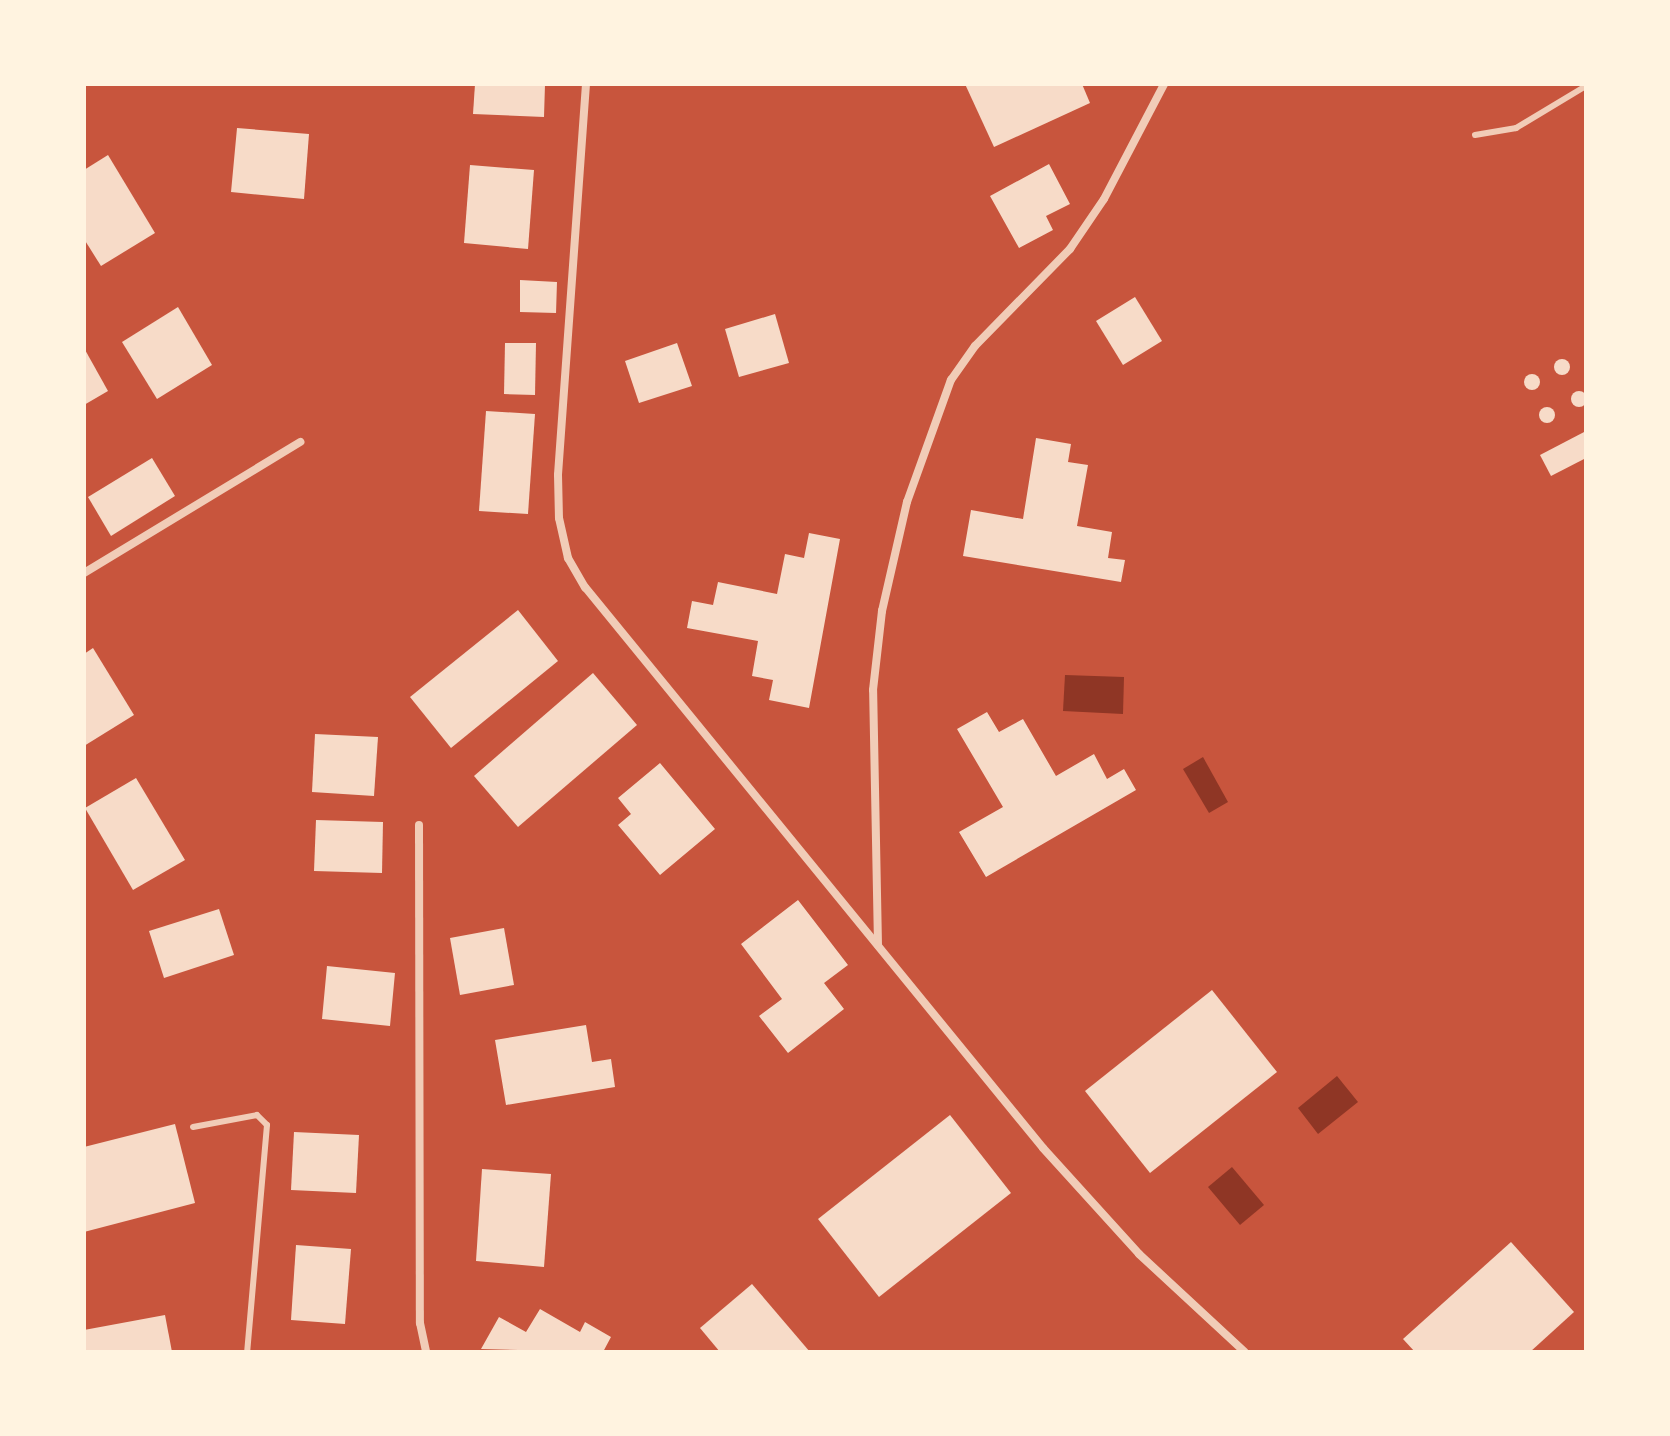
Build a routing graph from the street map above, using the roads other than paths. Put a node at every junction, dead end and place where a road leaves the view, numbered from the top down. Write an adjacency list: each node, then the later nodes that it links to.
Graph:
1 (586, 84): 8 (street)
2 (1164, 84): 8 (street)
3 (1586, 86): 4 (lane)
4 (1475, 135)
5 (300, 442): 6 (street)
6 (84, 573)
7 (419, 825): 11 (street)
8 (878, 946): 12 (street)
9 (193, 1127): 10 (lane)
10 (247, 1352)
11 (426, 1352)
12 (1245, 1352)

